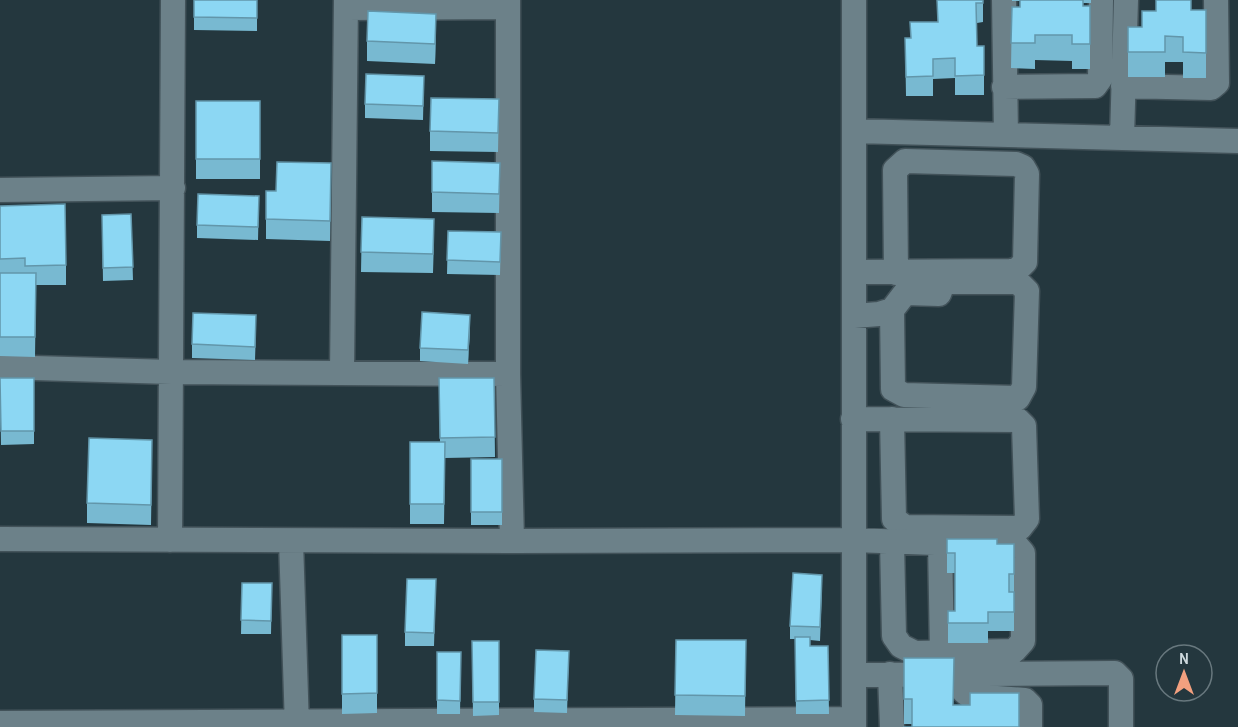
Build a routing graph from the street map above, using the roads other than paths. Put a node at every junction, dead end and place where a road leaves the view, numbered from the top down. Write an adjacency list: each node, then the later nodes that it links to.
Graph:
1 (173, 0): 15 (street)
2 (854, 0): 11 (street)
3 (1004, 0): 10 (street)
4 (1101, 0): 10 (street)
5 (1126, 0): 9 (street)
6 (1216, 0): 9 (street)
7 (508, 3): 8 (street); 24 (street)
8 (346, 4): 23 (street)
9 (1123, 86): 13 (street)
10 (1004, 87): 12 (street)
11 (854, 131): 12 (street); 17 (street)
12 (1006, 135): 13 (street)
13 (1122, 138): 14 (street)
14 (1238, 141)
15 (173, 188): 16 (street); 22 (street)
16 (0, 190)
17 (854, 272): 18 (street); 20 (street)
18 (896, 273): 18 (street)
19 (892, 310): 19 (street); 20 (street)
20 (854, 316): 25 (street)
21 (0, 367): 22 (street)
22 (171, 372): 23 (street); 28 (street)
23 (342, 373): 24 (street)
24 (508, 374): 31 (street)
25 (853, 419): 26 (street); 29 (street)
26 (892, 420): 26 (street)
27 (0, 539): 28 (street)
28 (170, 540): 30 (street)
29 (853, 540): 31 (street); 32 (street); 37 (street)
30 (291, 541): 31 (street); 42 (street)
31 (512, 541)
32 (891, 542): 33 (street); 34 (street)
33 (940, 543): 34 (street); 34 (street)
34 (942, 652)
35 (890, 674): 36 (street); 37 (street); 43 (street)
36 (960, 674): 44 (street); 45 (street)
37 (854, 675): 39 (street)
38 (0, 723): 41 (street)
39 (854, 723): 40 (street)
40 (658, 724): 42 (street)
41 (124, 725): 42 (street)
42 (297, 725)
43 (892, 727)
44 (1030, 727)
45 (1121, 727)

